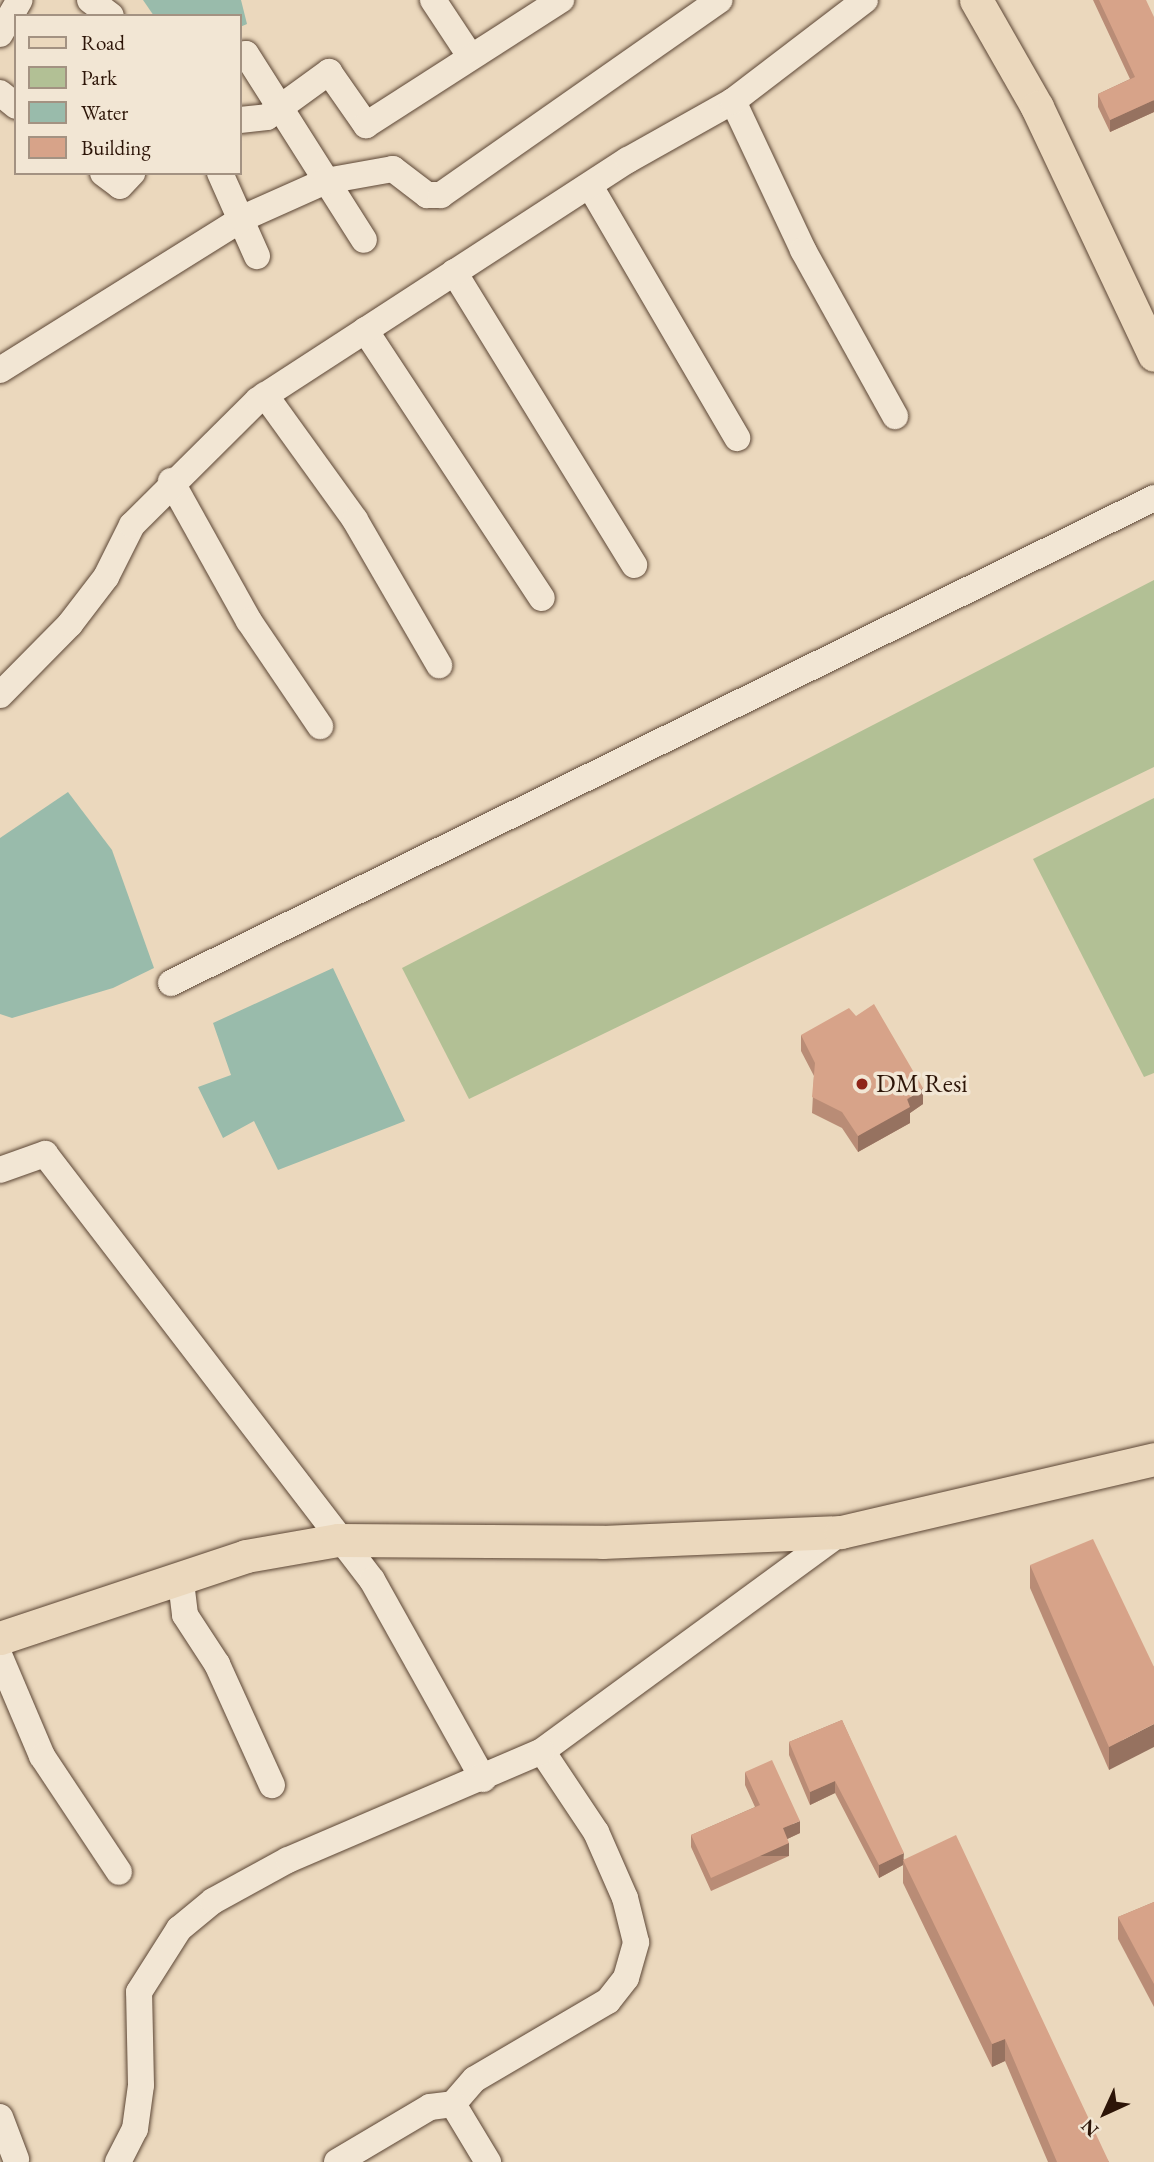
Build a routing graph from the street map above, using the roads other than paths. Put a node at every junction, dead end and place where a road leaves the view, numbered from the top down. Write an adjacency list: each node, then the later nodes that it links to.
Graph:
1 (20, 0): 9 (street)
2 (90, 0): 8 (street)
3 (433, 0): 11 (street)
4 (561, 0): 11 (street)
5 (720, 0): 20 (street)
6 (865, 0): 13 (street)
7 (976, 0): 27 (main road)
8 (108, 14)
9 (0, 34)
10 (242, 55): 15 (street)
11 (470, 56): 15 (street)
12 (0, 93): 14 (street)
13 (733, 101): 21 (street); 30 (street)
14 (14, 104)
15 (279, 109): 16 (street); 20 (street)
16 (242, 119)
17 (106, 175): 18 (street)
18 (130, 175)
19 (221, 175): 22 (street)
20 (326, 181): 22 (street); 23 (street)
21 (590, 186): 25 (street); 31 (street)
22 (243, 218): 24 (street); 28 (street)
23 (364, 240)
24 (257, 256)
25 (454, 272): 26 (street); 34 (street)
26 (365, 330): 29 (street); 35 (street)
27 (1154, 355)
28 (0, 370)
29 (265, 395): 32 (street); 36 (street)
30 (895, 416)
31 (737, 438)
32 (172, 481): 37 (street); 38 (street)
33 (1154, 498): 39 (street)
34 (634, 565)
35 (542, 598)
36 (439, 664)
37 (0, 695)
38 (320, 726)
39 (171, 983)
40 (0, 1170): 43 (street)
41 (1154, 1459): 42 (main road)
42 (841, 1532): 43 (main road); 47 (street)
43 (338, 1540): 44 (main road); 48 (street)
44 (181, 1582): 45 (main road); 49 (street)
45 (0, 1638)
46 (0, 1657): 50 (street)
47 (542, 1751): 48 (street); 51 (street)
48 (483, 1779): 54 (street)
49 (272, 1785)
50 (119, 1872)
51 (453, 2104): 55 (street); 56 (street)
52 (0, 2117): 53 (street)
53 (16, 2159)
54 (118, 2162)
55 (337, 2162)
56 (488, 2162)

